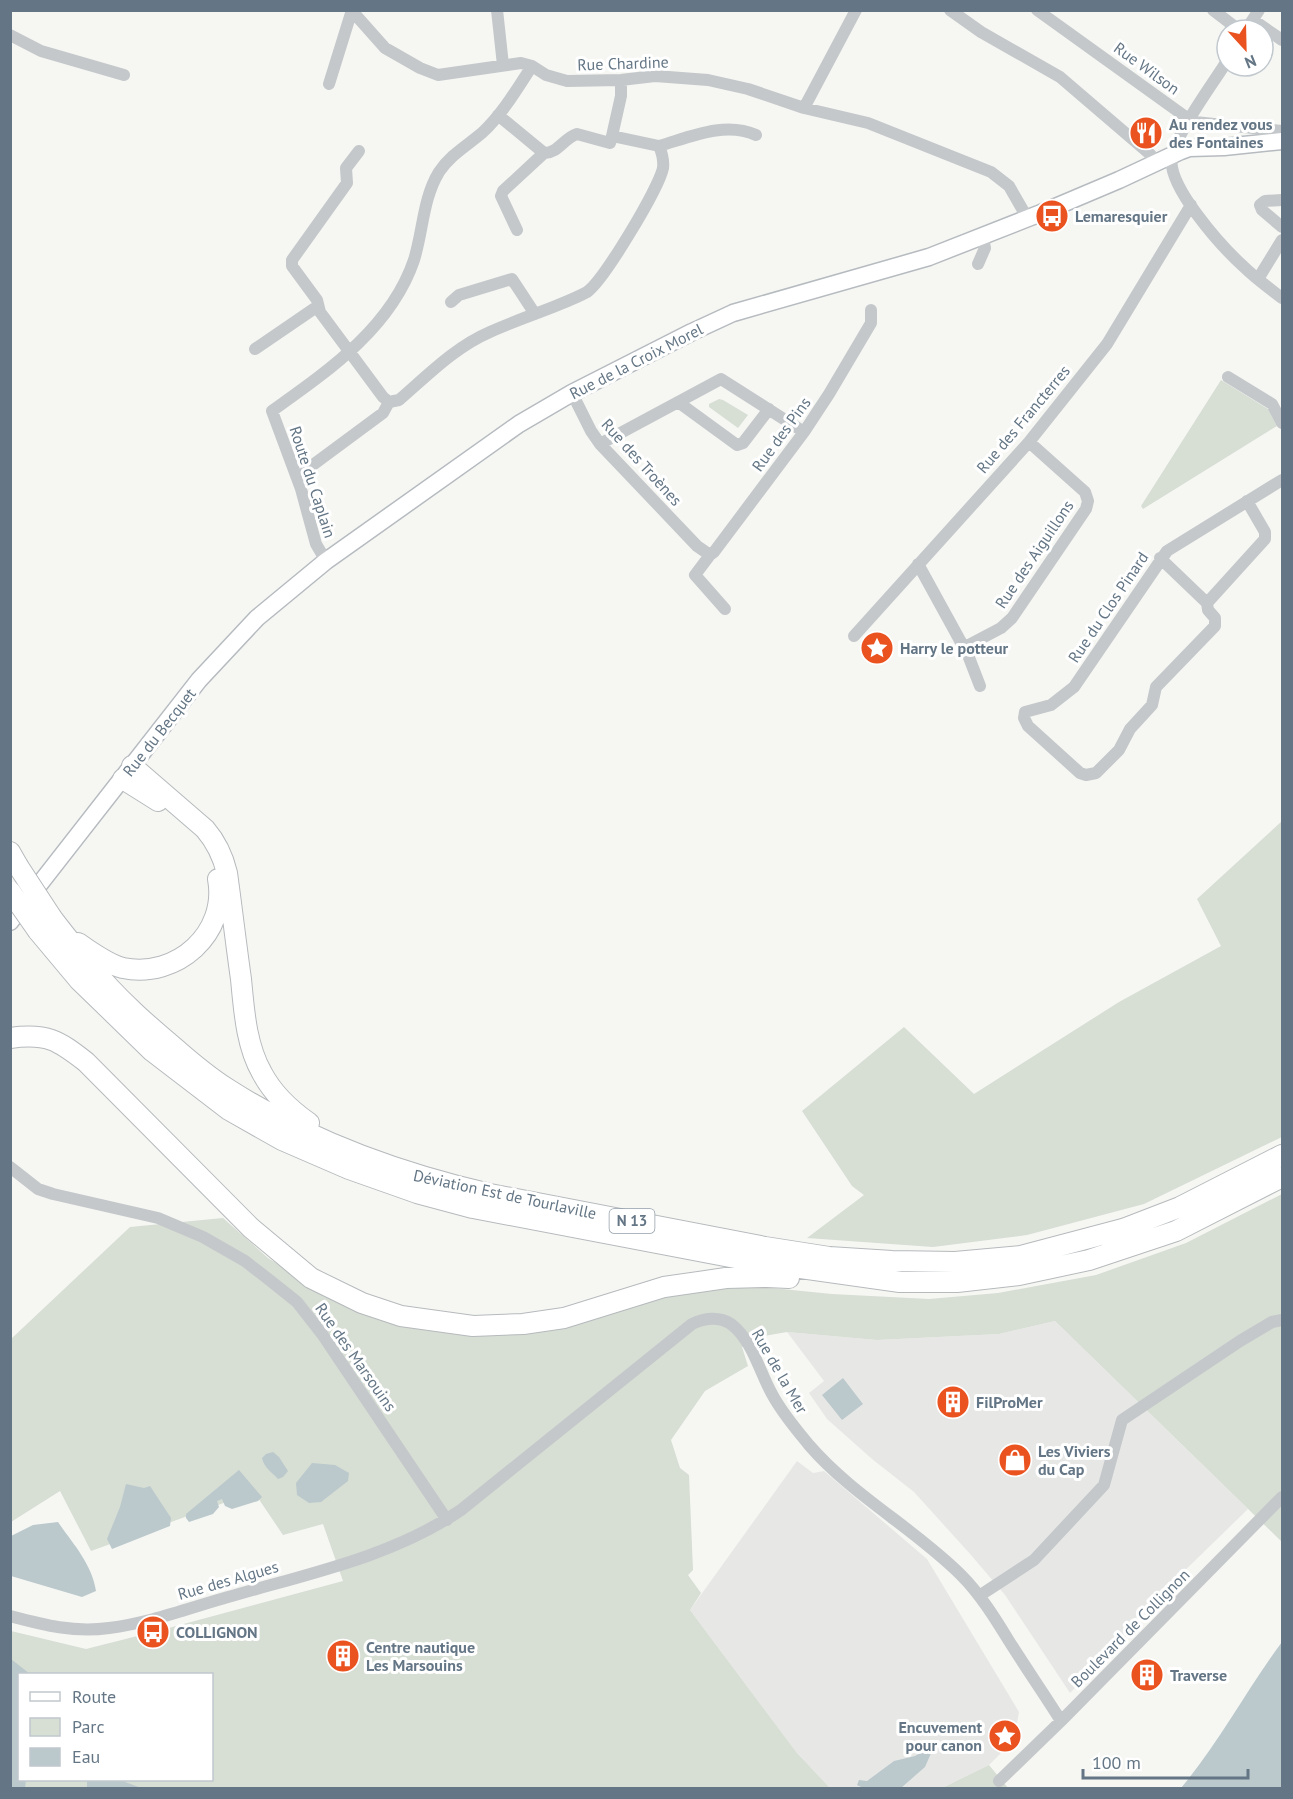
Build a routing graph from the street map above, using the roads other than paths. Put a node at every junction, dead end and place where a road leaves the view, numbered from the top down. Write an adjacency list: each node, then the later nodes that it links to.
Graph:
1 (496, 10): 7 (street)
2 (856, 10): 13 (street)
3 (950, 10): 24 (street)
4 (1037, 10): 15 (street, Rue Wilson)
5 (353, 11): 7 (street, Rue Chardine); 12 (street)
6 (10, 35): 9 (street)
7 (503, 65): 8 (street, Rue Chardine)
8 (532, 66): 11 (street, Rue Chardine); 14 (street)
9 (124, 75)
10 (1216, 78): 15 (street)
11 (621, 80): 13 (street, Rue Chardine); 18 (street)
12 (329, 84)
13 (804, 108): 27 (street, Rue Chardine)
14 (498, 115): 22 (street); 40 (street)
15 (1190, 120): 16 (street, Rue Wilson); 23 (street)
16 (1282, 131)
17 (756, 135): 20 (street)
18 (612, 136): 20 (street); 22 (street)
19 (1282, 141): 23 (main road, Rue de la Croix Morel)
20 (659, 146): 38 (street)
21 (359, 151): 36 (street)
22 (544, 153): 29 (street)
23 (1172, 155): 24 (main road, Rue de la Croix Morel); 26 (street)
24 (1154, 164): 27 (main road, Rue de la Croix Morel)
25 (1282, 200): 28 (street)
26 (1191, 205): 33 (street); 48 (street, Rue des Francterres)
27 (1028, 219): 30 (main road, Rue de la Croix Morel)
28 (1282, 227)
29 (517, 230)
30 (983, 237): 32 (street); 42 (main road, Rue de la Croix Morel)
31 (1282, 240): 33 (street)
32 (978, 264)
33 (1258, 279): 34 (street)
34 (1282, 298)
35 (451, 302): 38 (street)
36 (318, 306): 39 (street); 40 (street)
37 (871, 310): 47 (street, Rue des Pins)
38 (535, 314): 43 (street)
39 (255, 349)
40 (349, 352): 43 (street); 55 (street, Route du Caplain)
41 (1228, 377): 46 (street)
42 (572, 393): 49 (street, Rue des Troènes); 55 (main road, Rue de la Croix Morel)
43 (388, 402): 50 (street)
44 (678, 402): 45 (street); 45 (street); 49 (street)
45 (769, 409): 47 (street)
46 (1282, 423)
47 (804, 432): 53 (street, Rue des Pins)
48 (1029, 442): 56 (street, Rue des Francterres); 60 (street, Rue des Aiguillons)
49 (600, 444): 53 (street, Rue des Troènes)
50 (306, 470)
51 (1282, 480): 52 (street, Rue du Clos Pinard)
52 (1246, 501): 54 (street, Rue du Clos Pinard); 57 (street)
53 (710, 555): 58 (street, Rue des Pins)
54 (1161, 558): 57 (street); 57 (street, Rue du Clos Pinard)
55 (326, 561): 62 (main road, Rue du Becquet)
56 (918, 564): 59 (street, Rue des Francterres); 60 (street)
57 (1207, 603)
58 (725, 609)
59 (854, 636)
60 (963, 648): 61 (street)
61 (980, 686)
62 (127, 772): 65 (main road, Rue du Becquet); 67 (highway); 69 (highway)
63 (14, 859): 66 (highway, Déviation Est de Tourlaville / N 13, bridge)
64 (10, 891): 66 (highway, Déviation Est de Tourlaville / N 13, bridge)
65 (10, 922)
66 (45, 924): 67 (highway, Déviation Est de Tourlaville / N 13); 73 (highway, Déviation Est de Tourlaville / N 13)
67 (65, 934): 69 (highway, Déviation Est de Tourlaville / N 13)
68 (10, 1038): 73 (highway)
69 (350, 1152): 70 (highway, Déviation Est de Tourlaville / N 13)
70 (1282, 1155)
71 (10, 1167): 76 (street, Rue des Marsouins)
72 (1282, 1177): 73 (highway, Déviation Est de Tourlaville / N 13)
73 (900, 1282)
74 (1282, 1320): 77 (street)
75 (1282, 1497): 79 (street, Boulevard de Collignon)
76 (447, 1520): 77 (street, Rue de la Mer); 78 (street, Rue des Algues)
77 (979, 1596): 79 (street, Rue de la Mer)
78 (10, 1616)
79 (1061, 1721): 80 (street, Boulevard de Collignon)
80 (999, 1781)

